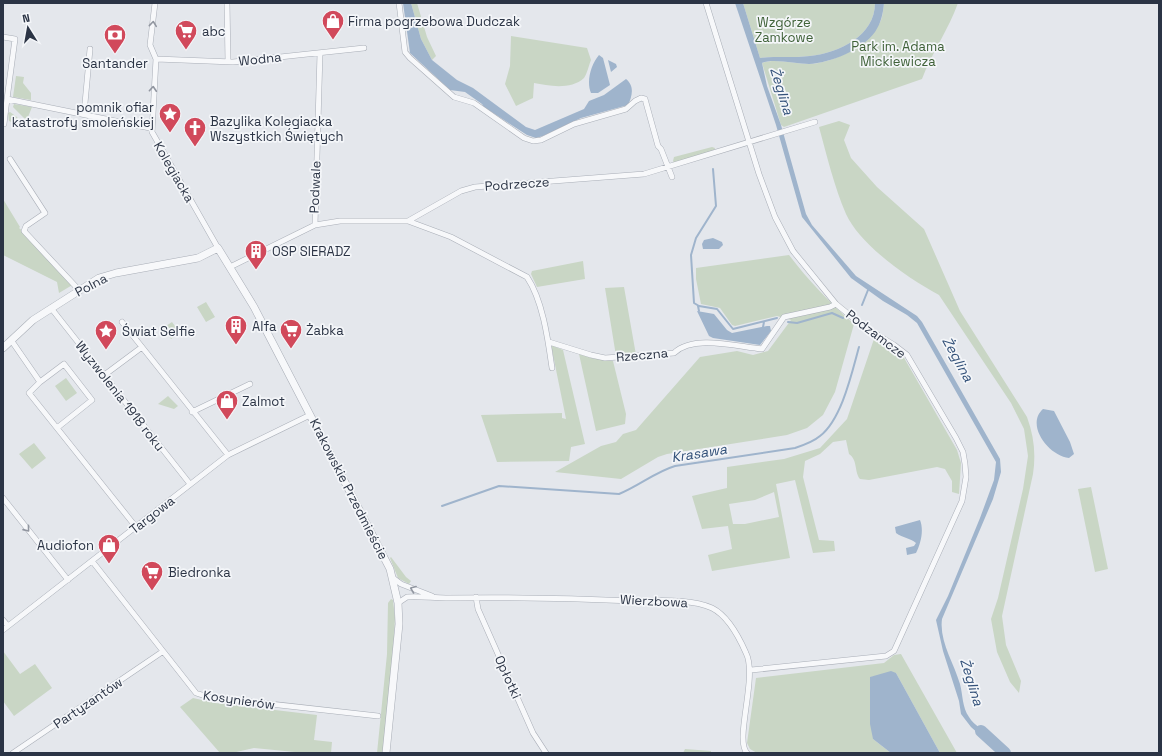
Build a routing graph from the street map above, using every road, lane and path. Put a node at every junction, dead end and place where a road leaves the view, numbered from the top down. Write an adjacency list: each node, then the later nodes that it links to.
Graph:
1 (155, 3): 9 (street, Kolegiacka, one-way to 1)
2 (226, 3): 10 (street)
3 (399, 3): 18 (street)
4 (706, 3): 16 (street, Podzamcze)
5 (3, 37): 11 (street)
6 (364, 48): 8 (street, Wodna)
7 (90, 49): 12 (street)
8 (320, 53): 10 (street, Wodna); 21 (street, Podwale)
9 (156, 58): 10 (street, Wodna); 15 (street, Kolegiacka, one-way to 9)
10 (228, 62)
11 (7, 99): 12 (street); 14 (street)
12 (84, 114): 15 (street)
13 (815, 122): 16 (street, Podrzecze)
14 (4, 124)
15 (150, 128): 22 (street, Kolegiacka)
16 (748, 143): 18 (street, Podrzecze); 25 (street, Podzamcze)
17 (10, 159): 24 (street)
18 (669, 167): 19 (street); 20 (street, Podrzecze)
19 (672, 176)
20 (408, 220): 21 (street, Podrzecze); 29 (street)
21 (315, 225): 23 (street, Podrzecze)
22 (218, 248): 23 (street, Krakowskie Przedmieście); 24 (street, Polna)
23 (230, 267): 37 (street, Krakowskie Przedmieście)
24 (79, 290): 26 (street, Polna)
25 (836, 304): 29 (street, Rzeczna); 53 (street, Podzamcze)
26 (51, 308): 28 (street, Polna); 33 (street, Wyzwolenia 1918 roku)
27 (122, 322): 30 (street)
28 (11, 340): 31 (street, Polna); 34 (street)
29 (548, 342): 32 (street)
30 (142, 347): 33 (street); 36 (street)
31 (3, 348)
32 (552, 368)
33 (103, 376): 40 (street, Wyzwolenia 1918 roku)
34 (40, 382): 38 (street); 38 (street)
35 (250, 384): 36 (street)
36 (192, 412): 39 (street)
37 (310, 415): 39 (street, Targowa); 44 (street, Krakowskie Przedmieście)
38 (57, 428): 42 (street)
39 (228, 455): 40 (street, Targowa)
40 (190, 484): 42 (street, Targowa)
41 (3, 498): 45 (street, one-way to 45)
42 (136, 527): 43 (street, Targowa)
43 (92, 561): 45 (street, Targowa); 52 (street, Kosynierów)
44 (393, 578): 46 (street, Wierzbowa, one-way to 44); 48 (street, Krakowskie Przedmieście)
45 (68, 580): 50 (street, Targowa)
46 (435, 597): 47 (street, Wierzbowa); 48 (street, Wierzbowa)
47 (476, 597): 53 (street, Wierzbowa); 57 (street, Opłotki)
48 (398, 603): 56 (street, Krakowskie Przedmieście)
49 (3, 620): 50 (street)
50 (8, 626): 51 (street, Targowa)
51 (3, 630)
52 (162, 652): 54 (street, Kosynierów); 55 (street, Partyzantów)
53 (751, 670): 58 (street, Wierzbowa)
54 (378, 716)
55 (13, 753)
56 (386, 753)
57 (546, 753)
58 (747, 753)

